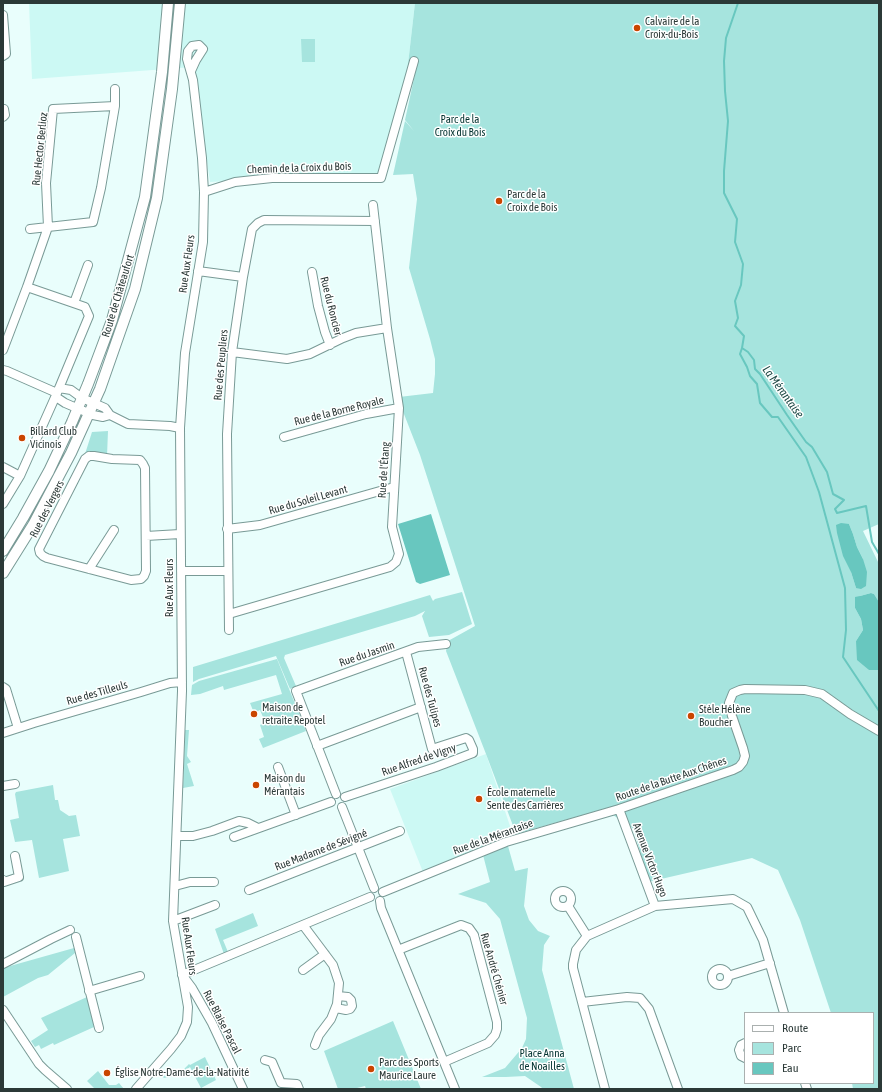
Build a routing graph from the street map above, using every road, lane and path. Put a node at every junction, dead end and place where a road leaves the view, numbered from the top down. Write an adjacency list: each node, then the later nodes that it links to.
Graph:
1 (168, 3): 26 (main road, Route de Châteaufort)
2 (180, 3): 26 (main road, Route de Châteaufort)
3 (3, 14): 4 (street)
4 (3, 56)
5 (414, 61): 9 (street, Chemin de la Croix du Bois)
6 (191, 71): 9 (street, Rue Aux Fleurs)
7 (115, 89): 8 (street)
8 (115, 106): 12 (street); 12 (street, Rue Hector Berlioz)
9 (204, 192): 15 (street, Rue Aux Fleurs)
10 (373, 205): 11 (street, Rue de l'Étang)
11 (375, 221): 17 (street, Rue des Peupliers); 20 (street, Rue de l'Étang)
12 (48, 227): 13 (street); 18 (street, Rue Hector Berlioz)
13 (30, 229)
14 (88, 265): 19 (street)
15 (198, 271): 17 (street); 31 (street, Rue Aux Fleurs)
16 (312, 272): 21 (street, Rue du Roncier)
17 (243, 277): 23 (street, Rue des Peupliers)
18 (27, 287): 19 (street); 22 (street, Rue Hector Berlioz)
19 (74, 303): 25 (street)
20 (387, 328): 21 (street); 28 (street, Rue de l'Étang)
21 (330, 344): 23 (street)
22 (3, 350)
23 (232, 352): 37 (street, Rue des Peupliers)
24 (3, 370): 25 (street)
25 (58, 393): 26 (street); 27 (street); 34 (street)
26 (88, 400): 27 (main road, Route de Châteaufort); 29 (main road, Route de Châteaufort); 30 (street)
27 (78, 408): 29 (street); 41 (main road, Route de Châteaufort)
28 (399, 408): 32 (street, Rue de la Borne Royale); 35 (street, Rue de l'Étang)
29 (89, 413): 30 (street); 45 (main road, Route de Châteaufort)
30 (110, 415): 31 (street)
31 (180, 428): 39 (street, Rue Aux Fleurs)
32 (284, 437)
33 (3, 467): 34 (street)
34 (20, 476): 36 (street)
35 (394, 487): 37 (street, Rue du Soleil Levant); 46 (street, Rue de l'Étang)
36 (3, 504)
37 (228, 529): 44 (street, Rue des Peupliers)
38 (114, 530): 42 (street)
39 (180, 534): 40 (street); 43 (street, Rue Aux Fleurs)
40 (146, 536): 42 (street, Rue des Vergers); 42 (street, Rue des Vergers)
41 (3, 551)
42 (89, 569)
43 (181, 571): 44 (street); 50 (street, Rue Aux Fleurs)
44 (228, 571): 46 (street, Rue des Peupliers)
45 (3, 573)
46 (229, 614): 47 (street, Rue des Peupliers)
47 (229, 630)
48 (446, 644): 49 (street, Rue du Jasmin)
49 (406, 652): 52 (street, Rue des Tulipes); 56 (street, Rue du Jasmin)
50 (182, 682): 53 (street, Rue des Tilleuls); 69 (street, Rue Aux Fleurs)
51 (3, 687): 53 (street)
52 (421, 707): 56 (street); 57 (street, Rue des Tulipes)
53 (18, 728): 55 (street, Rue des Tilleuls)
54 (879, 731): 65 (street, Route de la Butte Aux Chênes)
55 (3, 733)
56 (317, 746): 61 (street)
57 (432, 749): 62 (street, Rue Alfred de Vigny)
58 (278, 767): 66 (street)
59 (15, 784): 60 (street)
60 (3, 786)
61 (336, 794): 62 (street); 63 (street)
62 (345, 797): 64 (street)
63 (332, 802): 64 (street); 66 (street)
64 (342, 807): 71 (street)
65 (616, 810): 78 (street, Rue de la Mérantaise); 83 (street, Avenue Victor Hugo)
66 (296, 815): 67 (street)
67 (258, 828): 69 (street); 70 (street)
68 (400, 831): 71 (street, Rue Madame de Sévigné)
69 (177, 836): 75 (street, Rue Aux Fleurs)
70 (234, 837)
71 (358, 848): 76 (street); 77 (street, Rue Madame de Sévigné)
72 (15, 856): 73 (street)
73 (3, 880)
74 (214, 882): 75 (street)
75 (175, 886): 84 (street, Rue Aux Fleurs)
76 (374, 888): 78 (street); 79 (street)
77 (249, 890)
78 (383, 892): 80 (street)
79 (370, 897): 80 (street); 85 (street)
80 (380, 901): 89 (street)
81 (215, 906): 84 (street)
82 (568, 906): 87 (street)
83 (655, 906): 87 (street); 91 (street, Avenue Victor Hugo)
84 (173, 921): 94 (street, Rue Aux Fleurs)
85 (303, 925): 90 (street); 94 (street)
86 (70, 930): 92 (street)
87 (587, 936): 99 (street)
88 (76, 938): 97 (street)
89 (398, 950): 108 (street); 108 (street, Rue André Chénier)
90 (325, 954): 93 (street); 98 (street)
91 (770, 963): 96 (street); 102 (street, Avenue Victor Hugo)
92 (3, 964)
93 (302, 970)
94 (182, 975): 110 (street, Rue Aux Fleurs); 111 (street, Rue Blaise Pascal)
95 (140, 976): 97 (street)
96 (728, 976)
97 (89, 991): 103 (street)
98 (338, 996): 100 (street); 100 (street)
99 (582, 1002): 114 (street); 115 (street)
100 (336, 1008): 105 (street)
101 (3, 1010): 109 (street)
102 (784, 1012)
103 (99, 1028)
104 (744, 1043): 106 (street)
105 (316, 1045)
106 (744, 1058)
107 (265, 1060): 112 (street)
108 (444, 1062): 113 (street)
109 (67, 1089)
110 (136, 1089)
111 (243, 1089)
112 (299, 1089)
113 (455, 1089)
114 (605, 1089)
115 (678, 1089)

